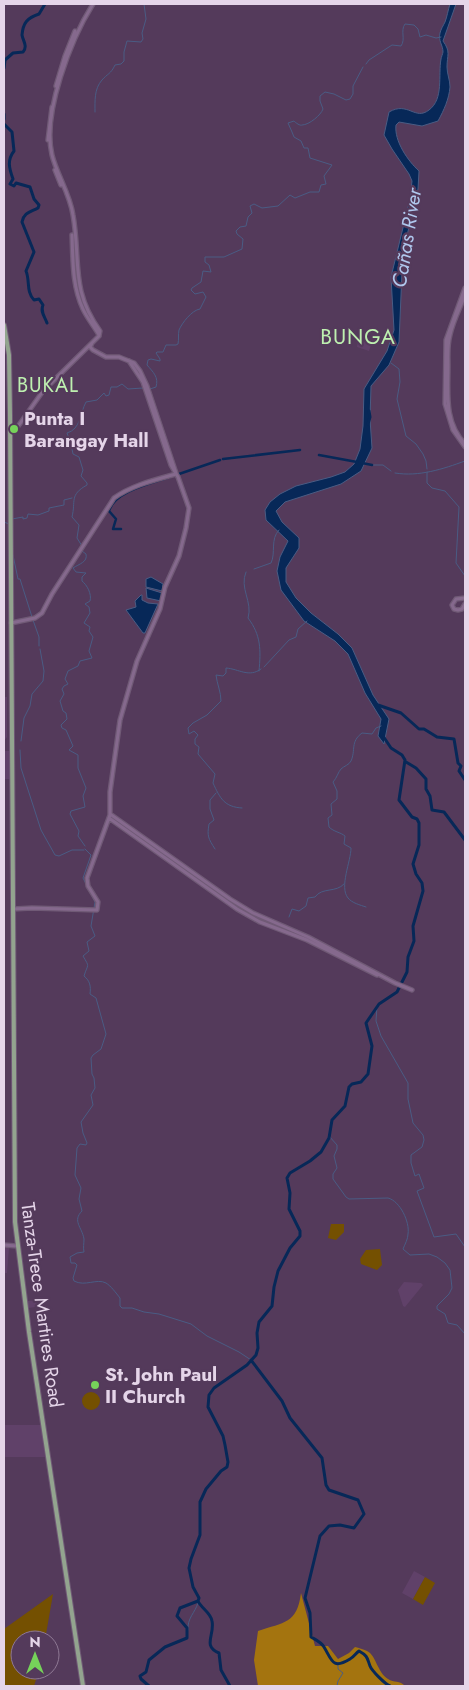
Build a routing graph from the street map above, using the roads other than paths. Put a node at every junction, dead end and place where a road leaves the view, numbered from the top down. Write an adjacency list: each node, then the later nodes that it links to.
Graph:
1 (92, 4): 5 (main road); 5 (main road)
2 (465, 288): 9 (main road)
3 (465, 295): 9 (main road)
4 (4, 325): 8 (main road, Tanza-Trece Martires Road)
5 (99, 336): 6 (main road)
6 (92, 343): 7 (main road); 8 (main road)
7 (133, 364): 10 (main road); 10 (main road)
8 (10, 432): 13 (main road, Tanza-Trece Martires Road)
9 (465, 445)
10 (176, 474): 13 (main road); 14 (main road)
11 (463, 599): 12 (main road); 12 (main road)
12 (465, 605)
13 (11, 623): 15 (main road, Tanza-Trece Martires Road)
14 (109, 816): 15 (main road); 16 (main road); 16 (main road)
15 (12, 909): 19 (main road, Tanza-Trece Martires Road)
16 (395, 983): 17 (main road)
17 (412, 990)
18 (4, 1245): 19 (main road)
19 (17, 1246): 20 (main road, Tanza-Trece Martires Road)
20 (83, 1686)

